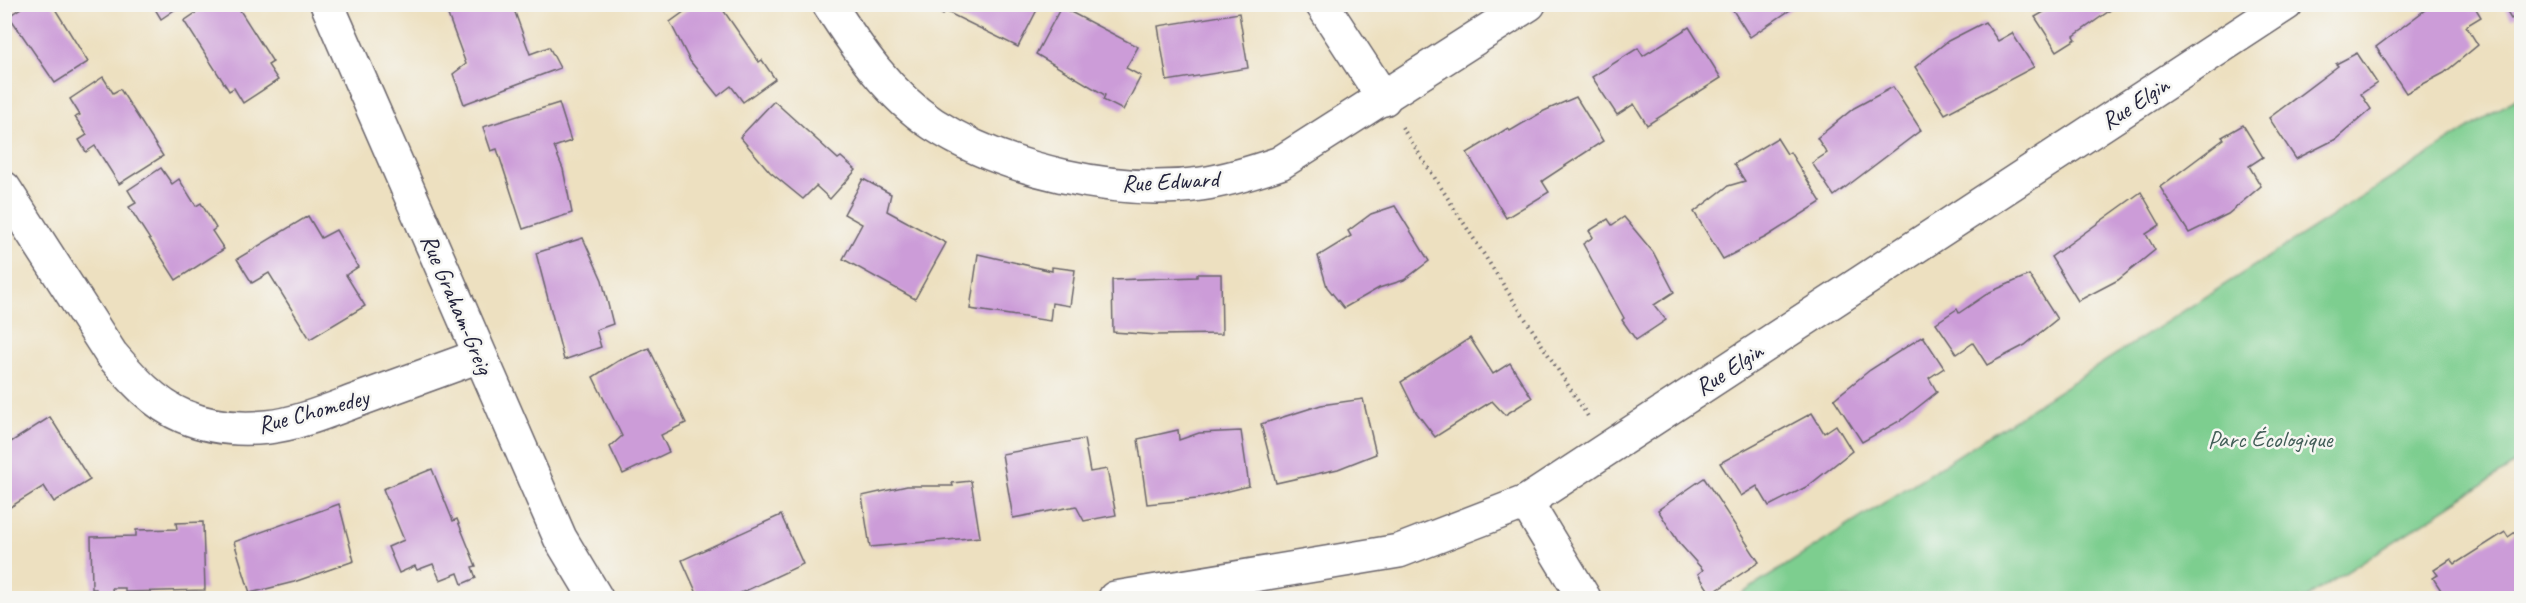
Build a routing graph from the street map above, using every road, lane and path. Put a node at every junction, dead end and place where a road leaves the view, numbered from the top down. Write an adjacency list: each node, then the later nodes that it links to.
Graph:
1 (327, 4): 8 (street, Rue Graham-Greig)
2 (829, 4): 6 (street, Rue Edward)
3 (1322, 4): 6 (street)
4 (1528, 4): 6 (street, Rue Edward)
5 (2286, 4): 9 (street, Rue Elgin)
6 (1383, 99): 9 (path)
7 (4, 188): 8 (street, Rue Chomedey)
8 (479, 357): 11 (street, Rue Graham-Greig)
9 (1608, 448): 10 (street, Rue Elgin)
10 (1526, 502): 12 (street, Rue Elgin); 13 (street)
11 (596, 598)
12 (1115, 598)
13 (1584, 598)

